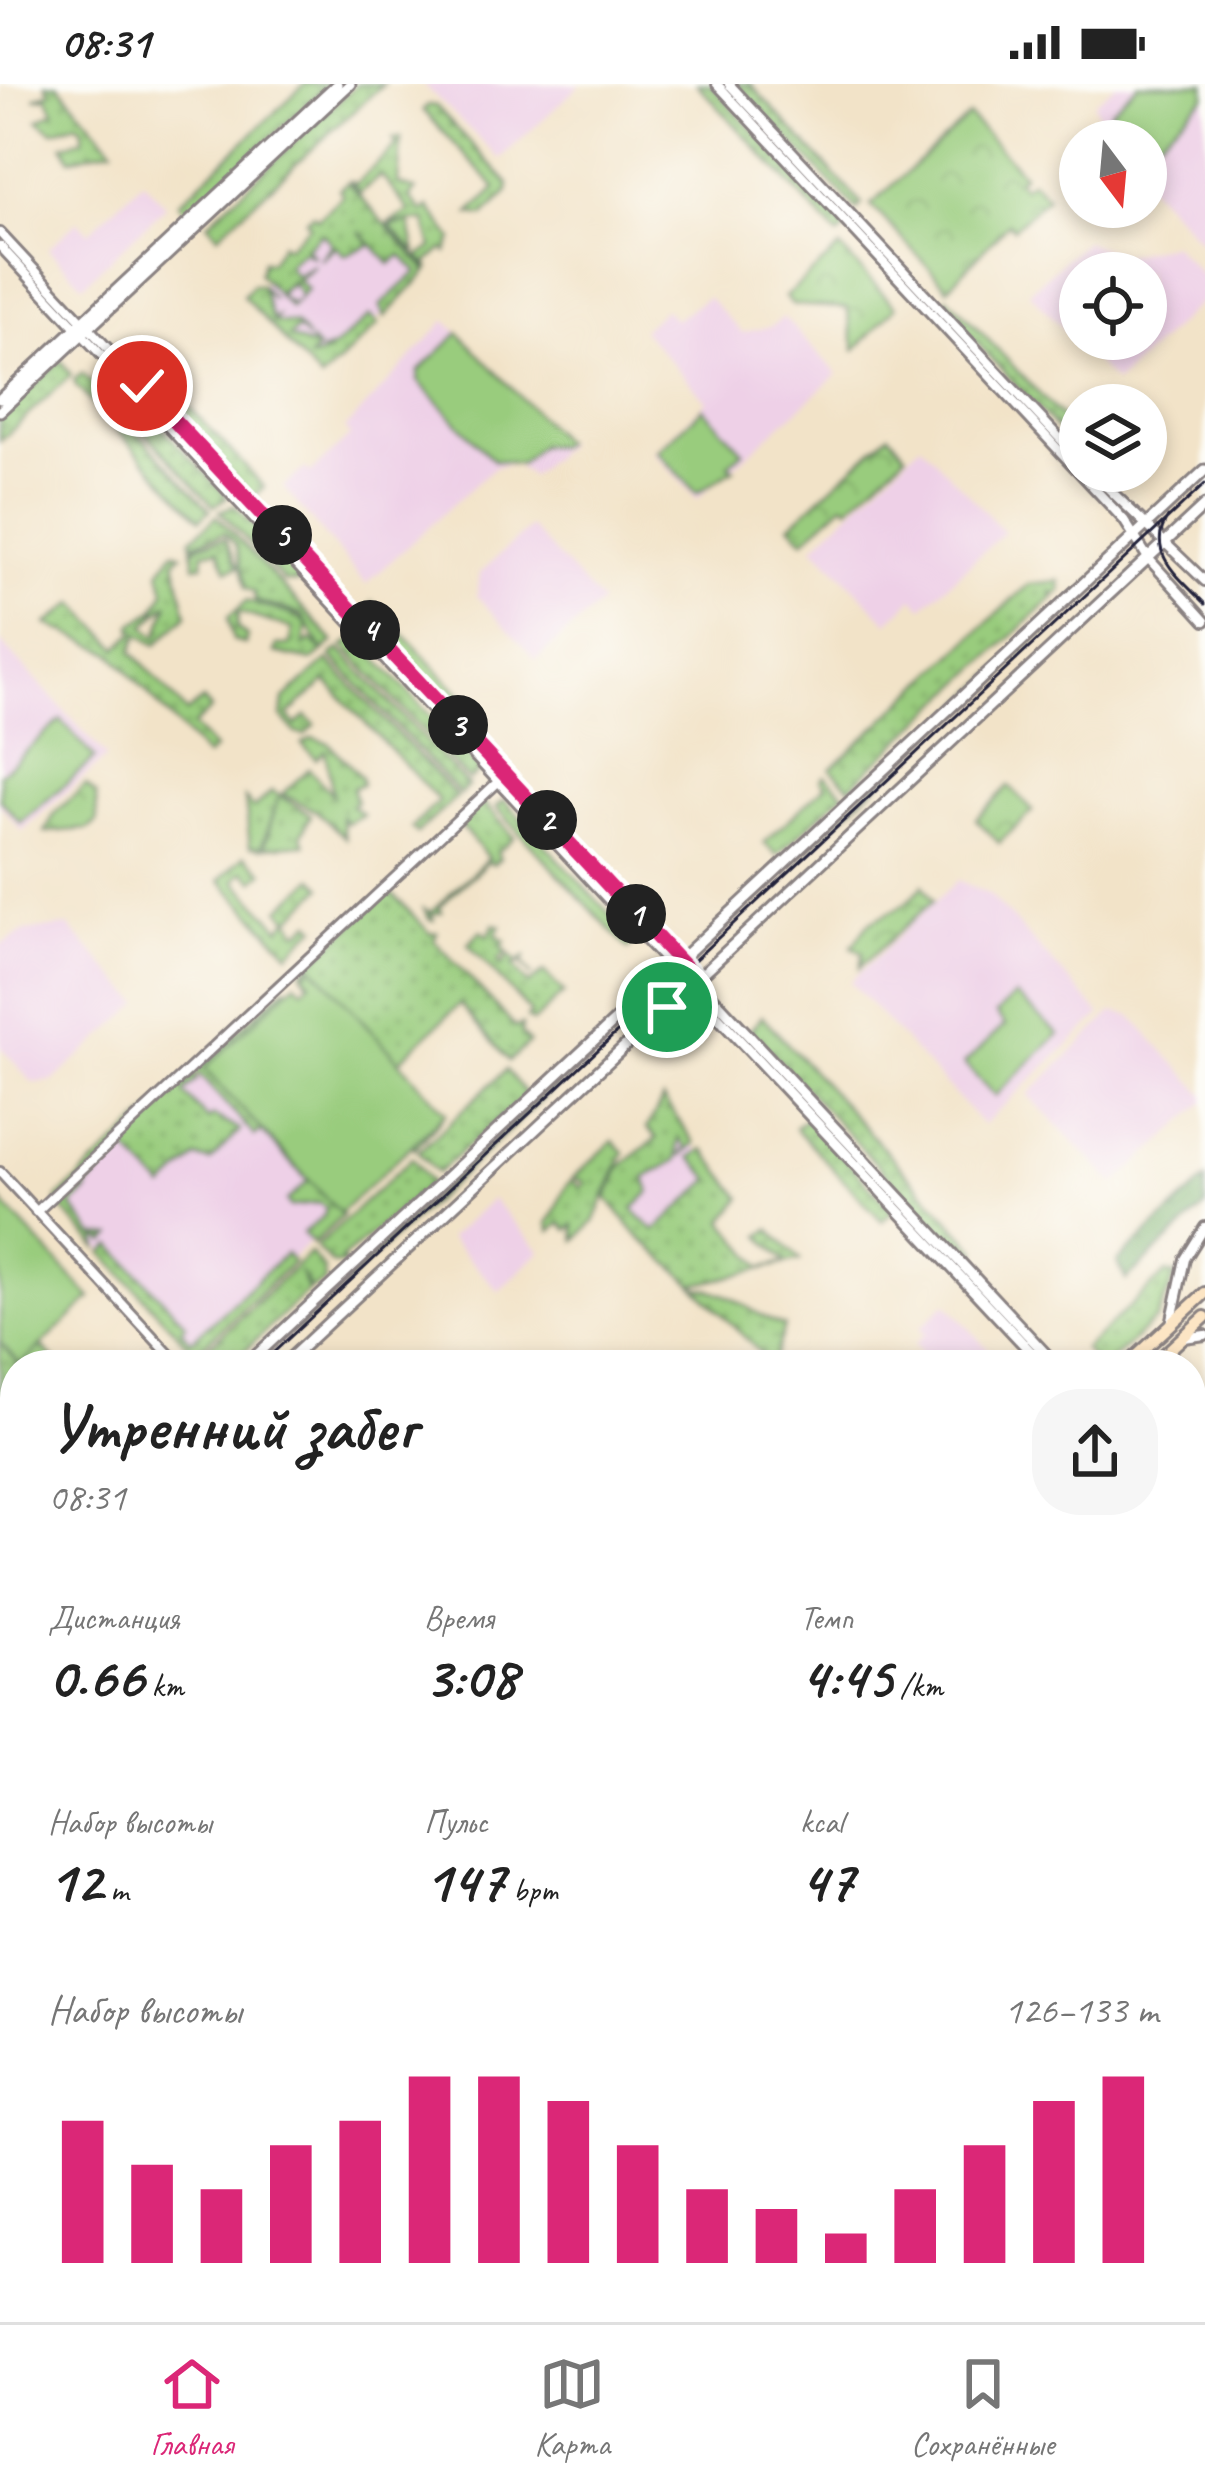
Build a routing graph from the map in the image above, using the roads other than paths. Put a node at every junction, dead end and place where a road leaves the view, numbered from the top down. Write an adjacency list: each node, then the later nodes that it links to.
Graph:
1 (337, 84): 7 (street)
2 (350, 84): 7 (street)
3 (717, 84): 15 (street)
4 (729, 84): 10 (street)
5 (0, 233): 7 (street)
6 (0, 246): 7 (street)
7 (82, 328): 8 (street); 9 (street); 20 (street)
8 (0, 398)
9 (0, 411)
10 (1059, 438)
11 (1205, 470): 14 (street)
12 (1112, 492): 14 (street)
13 (1205, 505): 16 (street)
14 (1146, 525): 15 (street); 16 (street)
15 (1134, 536): 17 (street); 21 (street)
16 (1167, 540): 17 (street); 18 (street)
17 (1148, 558): 19 (street); 22 (street)
18 (1205, 581)
19 (1205, 621)
20 (502, 779): 21 (street); 24 (street)
21 (675, 964): 22 (street); 32 (street)
22 (693, 982): 33 (street); 34 (street); 35 (street)
23 (0, 1172): 24 (street)
24 (36, 1212): 31 (street)
25 (1205, 1227): 28 (street)
26 (1205, 1293): 28 (main road)
27 (1205, 1317): 30 (main road)
28 (1172, 1324): 36 (main road)
29 (1205, 1335): 30 (street)
30 (1182, 1338): 37 (main road)
31 (165, 1350)
32 (262, 1350)
33 (299, 1350)
34 (1029, 1350)
35 (1042, 1350)
36 (1143, 1350)
37 (1169, 1350)

